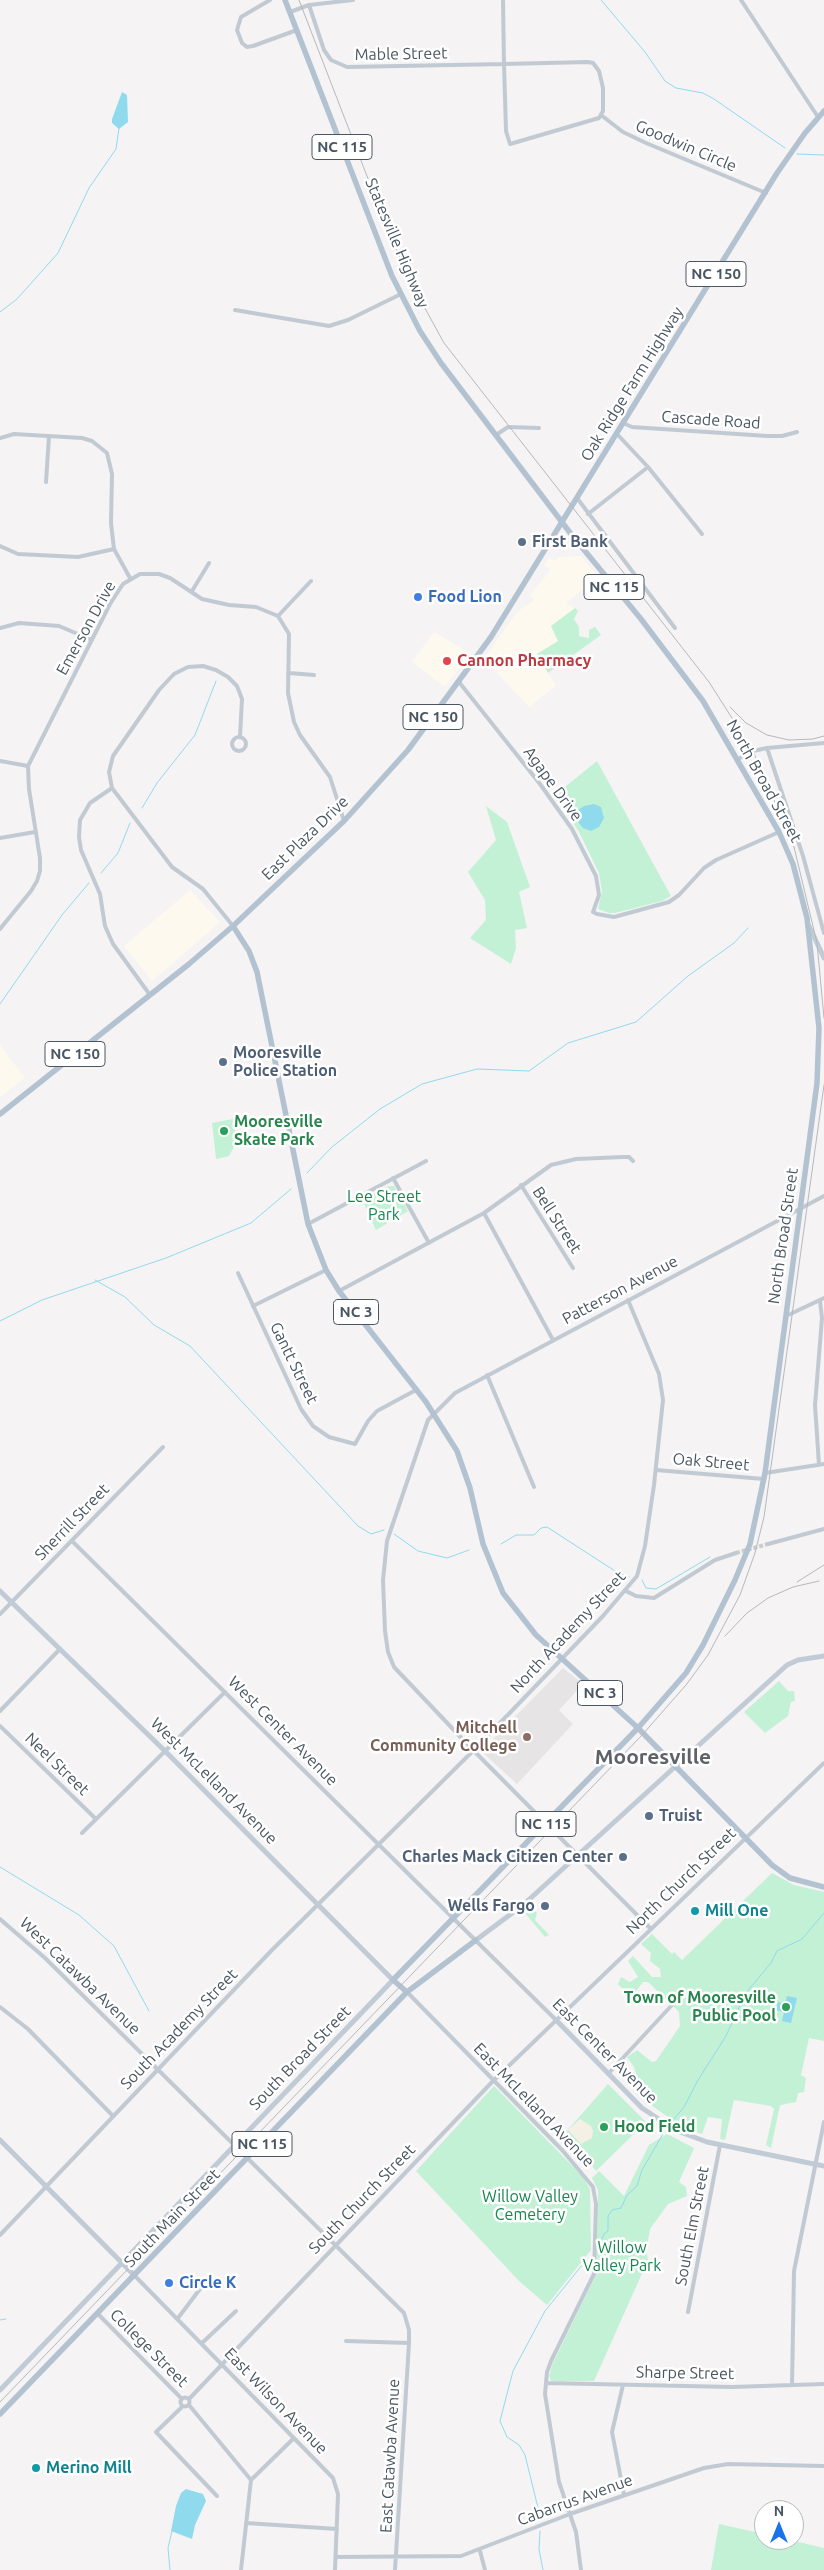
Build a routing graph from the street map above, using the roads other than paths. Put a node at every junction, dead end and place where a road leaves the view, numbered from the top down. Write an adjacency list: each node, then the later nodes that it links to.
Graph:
1 (270, 0): 8 (street)
2 (285, 0): 7 (main road, Statesville Highway / NC 115)
3 (353, 0): 6 (street)
4 (502, 0): 9 (street)
5 (741, 0): 12 (street)
6 (309, 5): 7 (street); 9 (street, Mable Street)
7 (290, 12): 8 (main road, Statesville Highway / NC 115)
8 (297, 30): 14 (main road, Statesville Highway / NC 115)
9 (504, 64): 11 (street); 11 (street)
10 (824, 111): 12 (main road, Oak Ridge Farm Highway / NC 150)
11 (601, 115): 13 (street, Goodwin Circle)
12 (818, 117): 13 (main road, Oak Ridge Farm Highway / NC 150)
13 (766, 193): 16 (main road, Oak Ridge Farm Highway / NC 150)
14 (401, 294): 15 (street); 20 (main road, Statesville Highway / NC 115)
15 (235, 310)
16 (623, 423): 18 (street, Cascade Road); 19 (main road, Oak Ridge Farm Highway / NC 150)
17 (539, 428): 20 (street)
18 (797, 432)
19 (617, 434): 23 (street); 25 (main road, Oak Ridge Farm Highway / NC 150)
20 (496, 435): 27 (main road, Statesville Highway / NC 115)
21 (49, 436): 22 (street); 24 (street); 30 (street)
22 (0, 438)
23 (648, 467): 26 (street); 28 (street)
24 (46, 482)
25 (577, 498): 26 (street); 27 (main road, Oak Ridge Farm Highway / NC 150)
26 (588, 514): 37 (street)
27 (562, 522): 41 (main road, East Plaza Drive / NC 150); 45 (main road, North Broad Street / NC 115)
28 (702, 534)
29 (0, 546): 30 (street)
30 (114, 549): 32 (street)
31 (209, 563): 34 (street)
32 (130, 578): 34 (street, Emerson Drive); 38 (street, Emerson Drive)
33 (311, 581): 35 (street)
34 (192, 591): 35 (street, Emerson Drive)
35 (278, 616): 39 (street)
36 (0, 628): 38 (street)
37 (675, 628)
38 (92, 640): 47 (street, Emerson Drive)
39 (289, 673): 40 (street); 49 (street)
40 (314, 676)
41 (459, 682): 49 (main road, East Plaza Drive / NC 150); 51 (street, Agape Drive)
42 (240, 737): 48 (street)
43 (824, 743): 44 (street)
44 (767, 748): 45 (street); 56 (street)
45 (738, 759): 51 (main road, North Broad Street / NC 115)
46 (0, 761): 47 (street)
47 (28, 766): 50 (street, Emerson Drive)
48 (112, 788): 54 (street); 58 (street)
49 (344, 821): 54 (main road, East Plaza Drive / NC 150)
50 (35, 832): 52 (street); 55 (street, Emerson Drive)
51 (778, 832): 53 (main road, North Broad Street / NC 115)
52 (0, 838)
53 (808, 923): 57 (street); 65 (main road, North Broad Street / NC 115)
54 (233, 926): 58 (main road, East Plaza Drive / NC 150); 67 (main road, NC 3)
55 (0, 929)
56 (824, 933)
57 (824, 958)
58 (150, 995): 59 (main road, East Plaza Drive / NC 150)
59 (0, 1114)
60 (633, 1160): 63 (street, Bell Street)
61 (426, 1161): 62 (street)
62 (393, 1178): 67 (street); 68 (street)
63 (521, 1185): 66 (street, Bell Street); 69 (street, Bell Street)
64 (824, 1196): 65 (street, Patterson Avenue)
65 (800, 1209): 73 (street, Patterson Avenue); 76 (main road, North Broad Street / NC 115)
66 (484, 1213): 68 (street, Bell Street); 77 (street)
67 (308, 1224): 70 (main road, NC 3)
68 (429, 1243): 72 (street, Bell Street)
69 (573, 1268)
70 (326, 1270): 72 (main road, NC 3); 75 (street)
71 (238, 1273): 75 (street, Gantt Street)
72 (339, 1291): 79 (main road, NC 3)
73 (628, 1300): 77 (street, Patterson Avenue); 83 (street, North Academy Street)
74 (822, 1300): 76 (street); 82 (street)
75 (253, 1306): 79 (street, Gantt Street)
76 (786, 1316): 84 (main road, North Broad Street / NC 115)
77 (553, 1340): 78 (street, Patterson Avenue)
78 (487, 1375): 80 (street, Patterson Avenue); 85 (street)
79 (416, 1390): 80 (main road, NC 3)
80 (434, 1413): 96 (main road, NC 3); 101 (street, Patterson Avenue)
81 (163, 1447): 87 (street, Sherrill Street)
82 (821, 1465): 84 (street, Oak Street)
83 (656, 1470): 84 (street, Oak Street); 91 (street, North Academy Street)
84 (764, 1476): 100 (main road, North Broad Street / NC 115)
85 (534, 1487)
86 (824, 1530): 88 (street)
87 (72, 1541): 92 (street, Sherrill Street); 97 (street, West Center Avenue)
88 (768, 1544)
89 (736, 1553): 91 (street)
90 (0, 1591): 92 (street, West McLelland Avenue)
91 (626, 1591): 96 (street, North Academy Street)
92 (12, 1602): 93 (street, Sherrill Street); 94 (street, West McLelland Avenue)
93 (0, 1614)
94 (60, 1649): 98 (street); 102 (street, West McLelland Avenue)
95 (824, 1656): 104 (street)
96 (563, 1658): 100 (main road, NC 3); 101 (street, North Academy Street)
97 (225, 1692): 102 (street); 109 (street, West Center Avenue)
98 (0, 1711)
99 (0, 1726): 105 (street, Neel Street)
100 (638, 1728): 104 (main road, NC 3); 106 (main road, North Broad Street / NC 115)
101 (474, 1751): 106 (street, Patterson Avenue); 109 (street, North Academy Street)
102 (165, 1752): 105 (street); 112 (street, West McLelland Avenue)
103 (824, 1762): 108 (street, North Church Street)
104 (676, 1766): 108 (main road, NC 3); 110 (street)
105 (96, 1819): 107 (street)
106 (546, 1823): 110 (street, Patterson Avenue); 113 (main road, North Broad Street / NC 115)
107 (82, 1834)
108 (745, 1836): 111 (main road, NC 3); 115 (street, North Church Street)
109 (379, 1843): 112 (street, South Academy Street); 113 (street, West Center Avenue)
110 (578, 1855): 115 (street, Patterson Avenue); 116 (street)
111 (824, 1887)
112 (319, 1903): 117 (street, West McLelland Avenue); 122 (street, South Academy Street)
113 (454, 1918): 116 (street, West Center Avenue); 117 (main road, South Broad Street / NC 115)
114 (0, 1919): 122 (street, West Catawba Avenue)
115 (650, 1928): 121 (street, North Church Street)
116 (476, 1940): 118 (main road, South Main Street / NC 115); 121 (street, East Center Avenue)
117 (393, 1980): 118 (main road, West McLelland Avenue); 129 (street, South Broad Street)
118 (407, 1992): 124 (street, East McLelland Avenue); 130 (main road, South Main Street / NC 115)
119 (672, 2005): 123 (street)
120 (0, 2007): 125 (street)
121 (556, 2020): 123 (street, East Center Avenue); 124 (street, South Church Street)
122 (158, 2069): 125 (street, South Academy Street); 129 (street, West Catawba Avenue)
123 (608, 2074): 128 (street, East Center Avenue)
124 (494, 2081): 135 (street, South Church Street); 147 (street, East McLelland Avenue)
125 (113, 2116): 133 (street, South Academy Street)
126 (824, 2122): 131 (street)
127 (0, 2140): 133 (street)
128 (720, 2145): 131 (street, East Center Avenue); 140 (street, South Elm Street)
129 (235, 2147): 130 (street, West Catawba Avenue); 136 (street, South Broad Street)
130 (247, 2159): 135 (street, East Catawba Avenue); 137 (main road, South Main Street / NC 115)
131 (816, 2164): 132 (street, East Center Avenue); 150 (street)
132 (824, 2166)
133 (46, 2186): 134 (street, South Academy Street); 136 (street)
134 (0, 2234)
135 (336, 2244): 145 (street, East Catawba Avenue); 146 (street, South Church Street)
136 (122, 2263): 137 (street); 151 (street, South Broad Street)
137 (135, 2276): 141 (main road, South Main Street / NC 115); 142 (street, East Wilson Avenue)
138 (203, 2285): 142 (street)
139 (236, 2311): 144 (street)
140 (688, 2312)
141 (98, 2314): 152 (street, College Street); 156 (main road, South Main Street / NC 115)
142 (178, 2318): 144 (street, East Wilson Avenue)
143 (346, 2341): 145 (street)
144 (202, 2343): 146 (street, East Wilson Avenue)
145 (409, 2343): 167 (street, East Catawba Avenue)
146 (223, 2363): 153 (street, South Church Street); 157 (street, East Wilson Avenue)
147 (546, 2383): 148 (street, Sharpe Street); 162 (street, East McLelland Avenue)
148 (623, 2384): 150 (street, Sharpe Street); 160 (street)
149 (824, 2384): 150 (street, Sharpe Street)
150 (792, 2385)
151 (0, 2390)
152 (182, 2399): 153 (street); 155 (street)
153 (188, 2399): 154 (street)
154 (189, 2405): 155 (street); 159 (street, College Street)
155 (183, 2406): 161 (street)
156 (0, 2414)
157 (294, 2438): 159 (street); 164 (street, East Wilson Avenue)
158 (824, 2466): 160 (street, Cabarrus Avenue)
159 (251, 2480): 163 (street)
160 (624, 2495): 162 (street, Cabarrus Avenue)
161 (217, 2496)
162 (570, 2514): 165 (street, Cabarrus Avenue); 172 (street, East McLelland Avenue)
163 (246, 2523): 164 (street); 168 (street)
164 (337, 2529): 166 (street, East Wilson Avenue)
165 (480, 2551): 167 (street, Cabarrus Avenue); 171 (street)
166 (336, 2557): 167 (street, Cabarrus Avenue); 169 (street, East Wilson Avenue)
167 (396, 2558): 170 (street, East Catawba Avenue)
168 (241, 2570)
169 (335, 2570)
170 (395, 2570)
171 (485, 2570)
172 (581, 2570)

